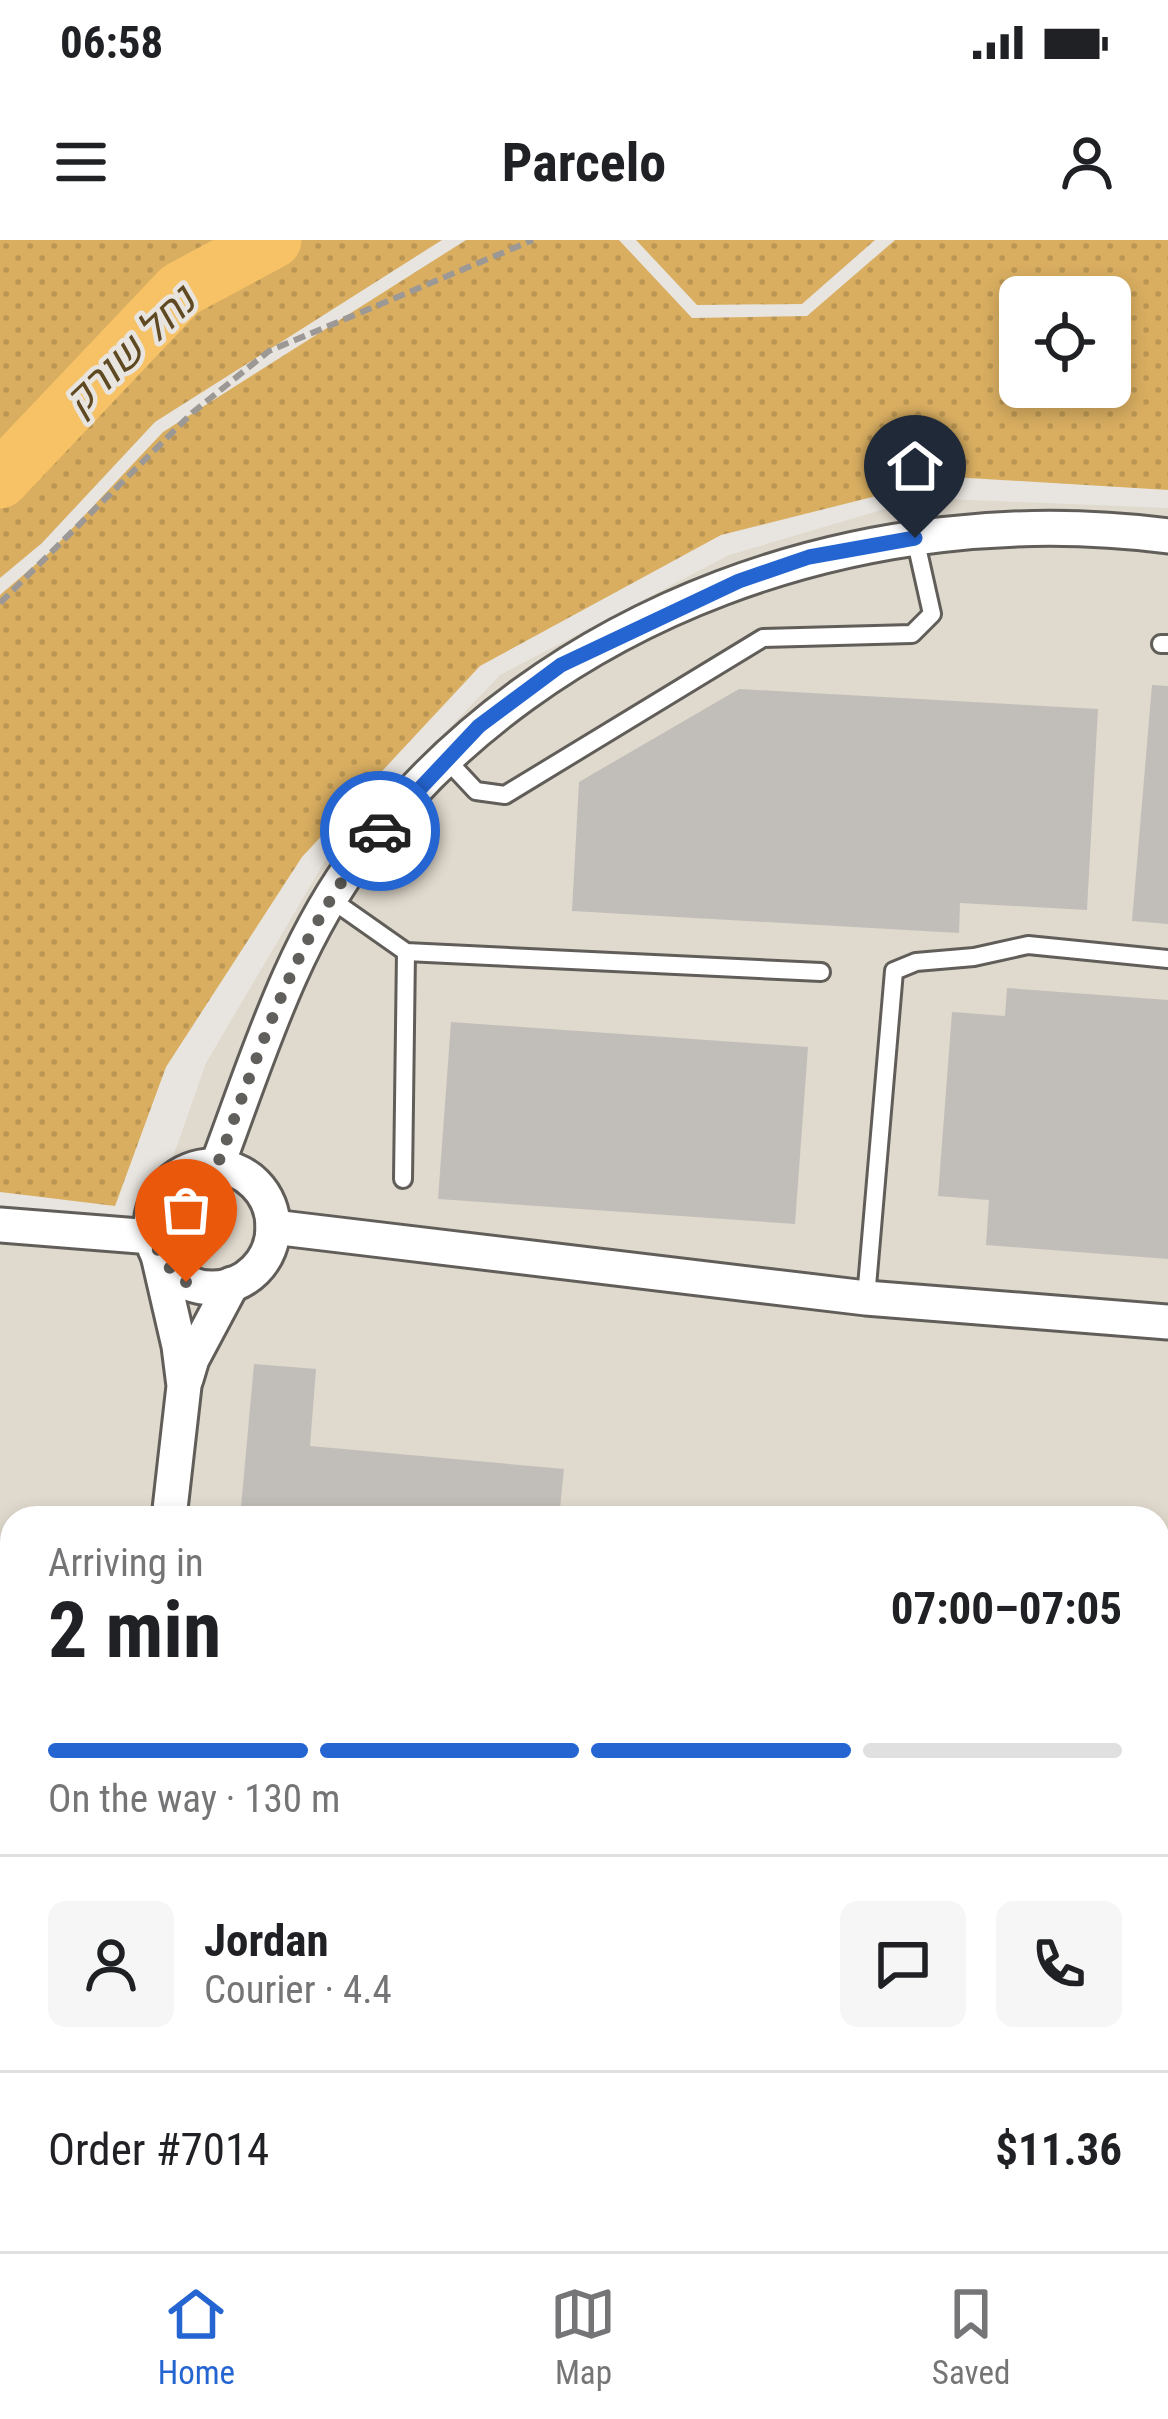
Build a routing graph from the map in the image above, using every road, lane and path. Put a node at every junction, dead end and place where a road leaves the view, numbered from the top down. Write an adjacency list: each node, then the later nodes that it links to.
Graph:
1 (533, 240): 4 (path)
2 (1168, 536): 3 (street)
3 (915, 538): 5 (street); 5 (lane)
4 (0, 603)
5 (446, 759): 6 (street)
6 (332, 900): 7 (lane); 10 (street)
7 (406, 952): 9 (lane); 11 (lane)
8 (1168, 959): 16 (lane)
9 (821, 972)
10 (217, 1166): 13 (street); 14 (street)
11 (403, 1179)
12 (0, 1225): 14 (street)
13 (274, 1226): 15 (street); 16 (street)
14 (155, 1246): 15 (street); 18 (street)
15 (232, 1284): 18 (street)
16 (866, 1298): 17 (street)
17 (1168, 1322)
18 (184, 1386): 19 (street)
19 (170, 1506)

